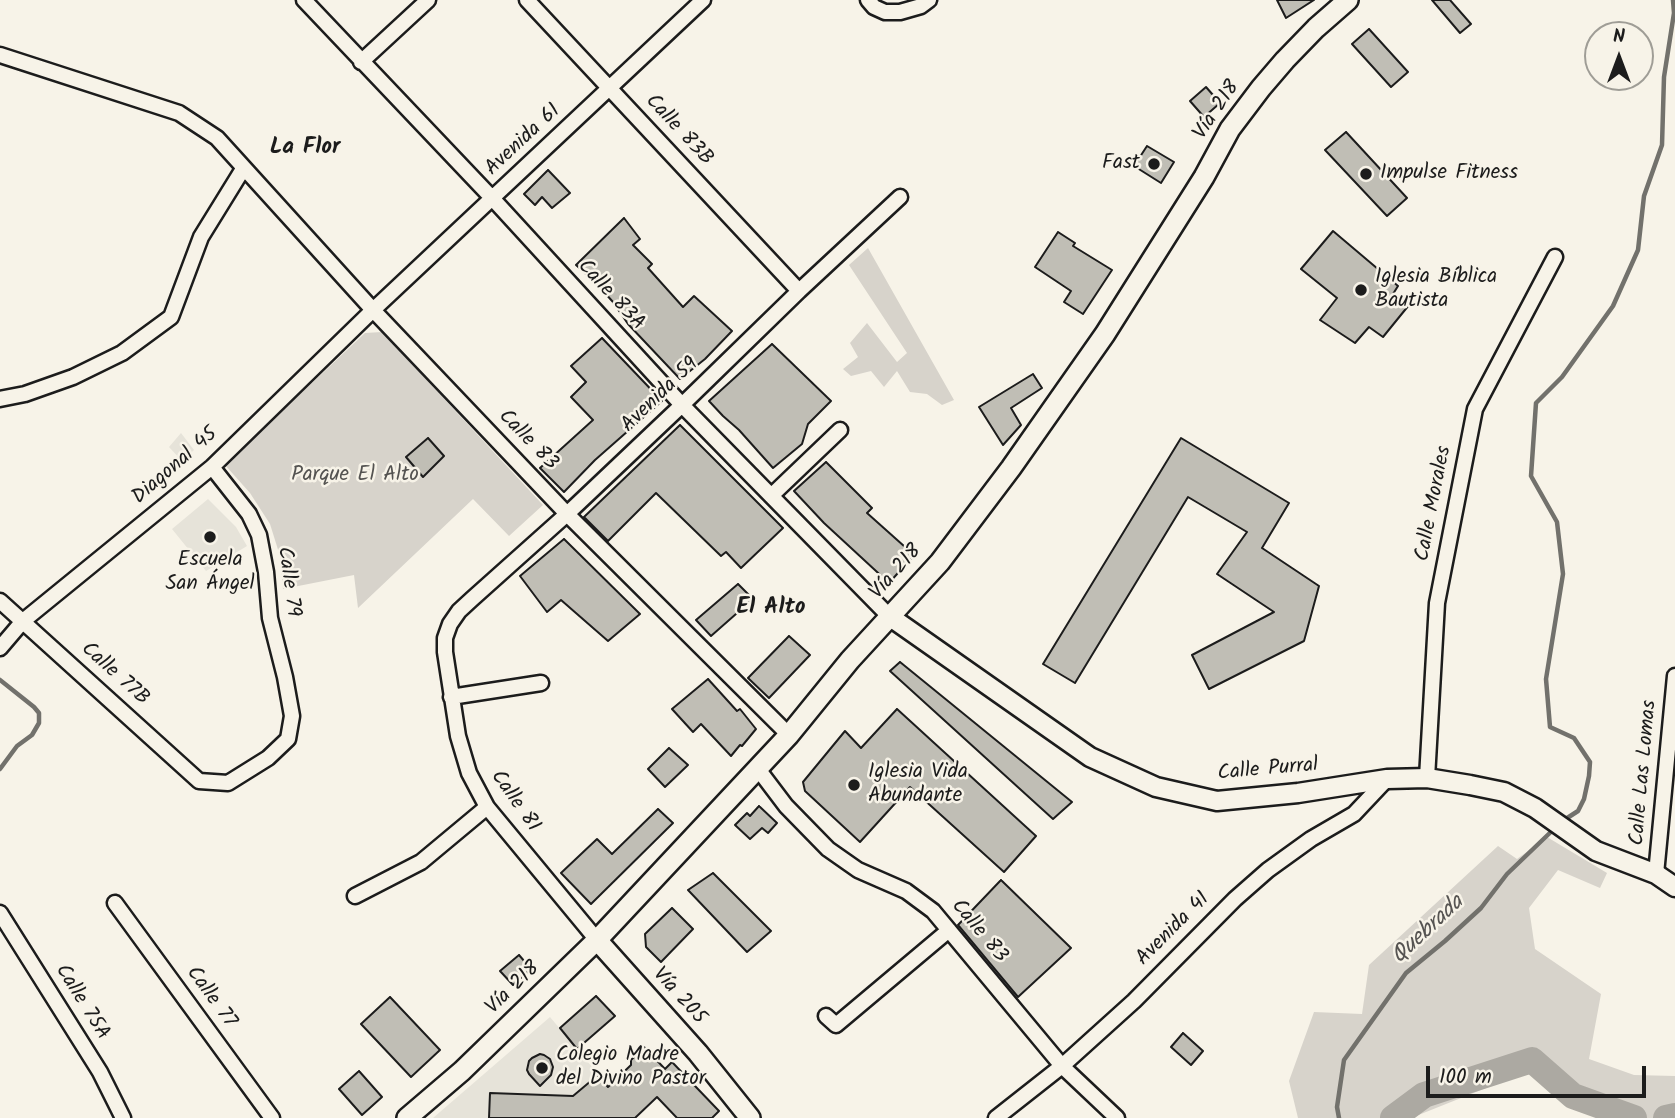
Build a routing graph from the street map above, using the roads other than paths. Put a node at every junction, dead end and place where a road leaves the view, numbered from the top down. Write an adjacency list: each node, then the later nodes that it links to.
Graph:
1 (304, 0): 9 (street, Calle 83A)
2 (428, 0): 9 (street)
3 (527, 0): 10 (street, Calle 83B)
4 (703, 0): 10 (street, Avenida 61)
5 (868, 0): 6 (street)
6 (929, 0)
7 (1342, 2): 24 (main road, Vía 218)
8 (0, 55): 11 (street)
9 (361, 62): 13 (street, Calle 83A)
10 (610, 89): 13 (street, Avenida 61); 15 (street, Calle 83B)
11 (243, 169): 16 (street, Calle 83); 17 (street)
12 (900, 197): 15 (street, Avenida 59)
13 (493, 199): 16 (street, Avenida 61); 18 (street, Calle 83A)
14 (1555, 257): 33 (street, Calle Morales)
15 (799, 291): 18 (street, Avenida 59)
16 (373, 310): 20 (street, Diagonal 45); 22 (street, Calle 83)
17 (0, 399)
18 (682, 405): 21 (street, Calle 83A); 22 (street, Avenida 59)
19 (840, 430): 21 (street)
20 (212, 467): 25 (street, Diagonal 45); 35 (street, Calle 79)
21 (771, 496): 24 (street, Calle 83A)
22 (567, 514): 26 (street, Avenida 59); 31 (street, Calle 83)
23 (0, 601): 25 (street, Calle 77B)
24 (889, 616): 31 (main road, Vía 218); 34 (street, Calle Purral)
25 (23, 621): 27 (street, Diagonal 45); 35 (street, Calle 77B)
26 (450, 624): 30 (street, Calle 81)
27 (0, 648)
28 (1675, 676): 37 (street, Calle Las Lomas)
29 (541, 682): 30 (street)
30 (452, 697): 36 (street, Calle 81)
31 (789, 735): 32 (main road, Vía 218)
32 (758, 769): 42 (street, Calle 83); 43 (main road, Vía 218)
33 (1427, 778): 34 (street, Calle Purral); 37 (street, Calle Purral)
34 (1387, 779): 45 (street, Avenida 41)
35 (199, 781)
36 (487, 807): 39 (street); 43 (street, Calle 81)
37 (1656, 874): 38 (street, Calle Purral)
38 (1675, 887)
39 (355, 896)
40 (115, 903): 47 (street, Calle 77)
41 (0, 913): 46 (street, Calle 75A)
42 (949, 930): 44 (street); 45 (street, Calle 83)
43 (597, 940): 48 (main road, Vía 218); 49 (main road, Vía 205)
44 (826, 1016)
45 (1062, 1066): 50 (street, Avenida 41); 51 (street, Calle 83)
46 (123, 1118)
47 (272, 1118)
48 (407, 1118)
49 (750, 1118)
50 (996, 1118)
51 (1117, 1118)

